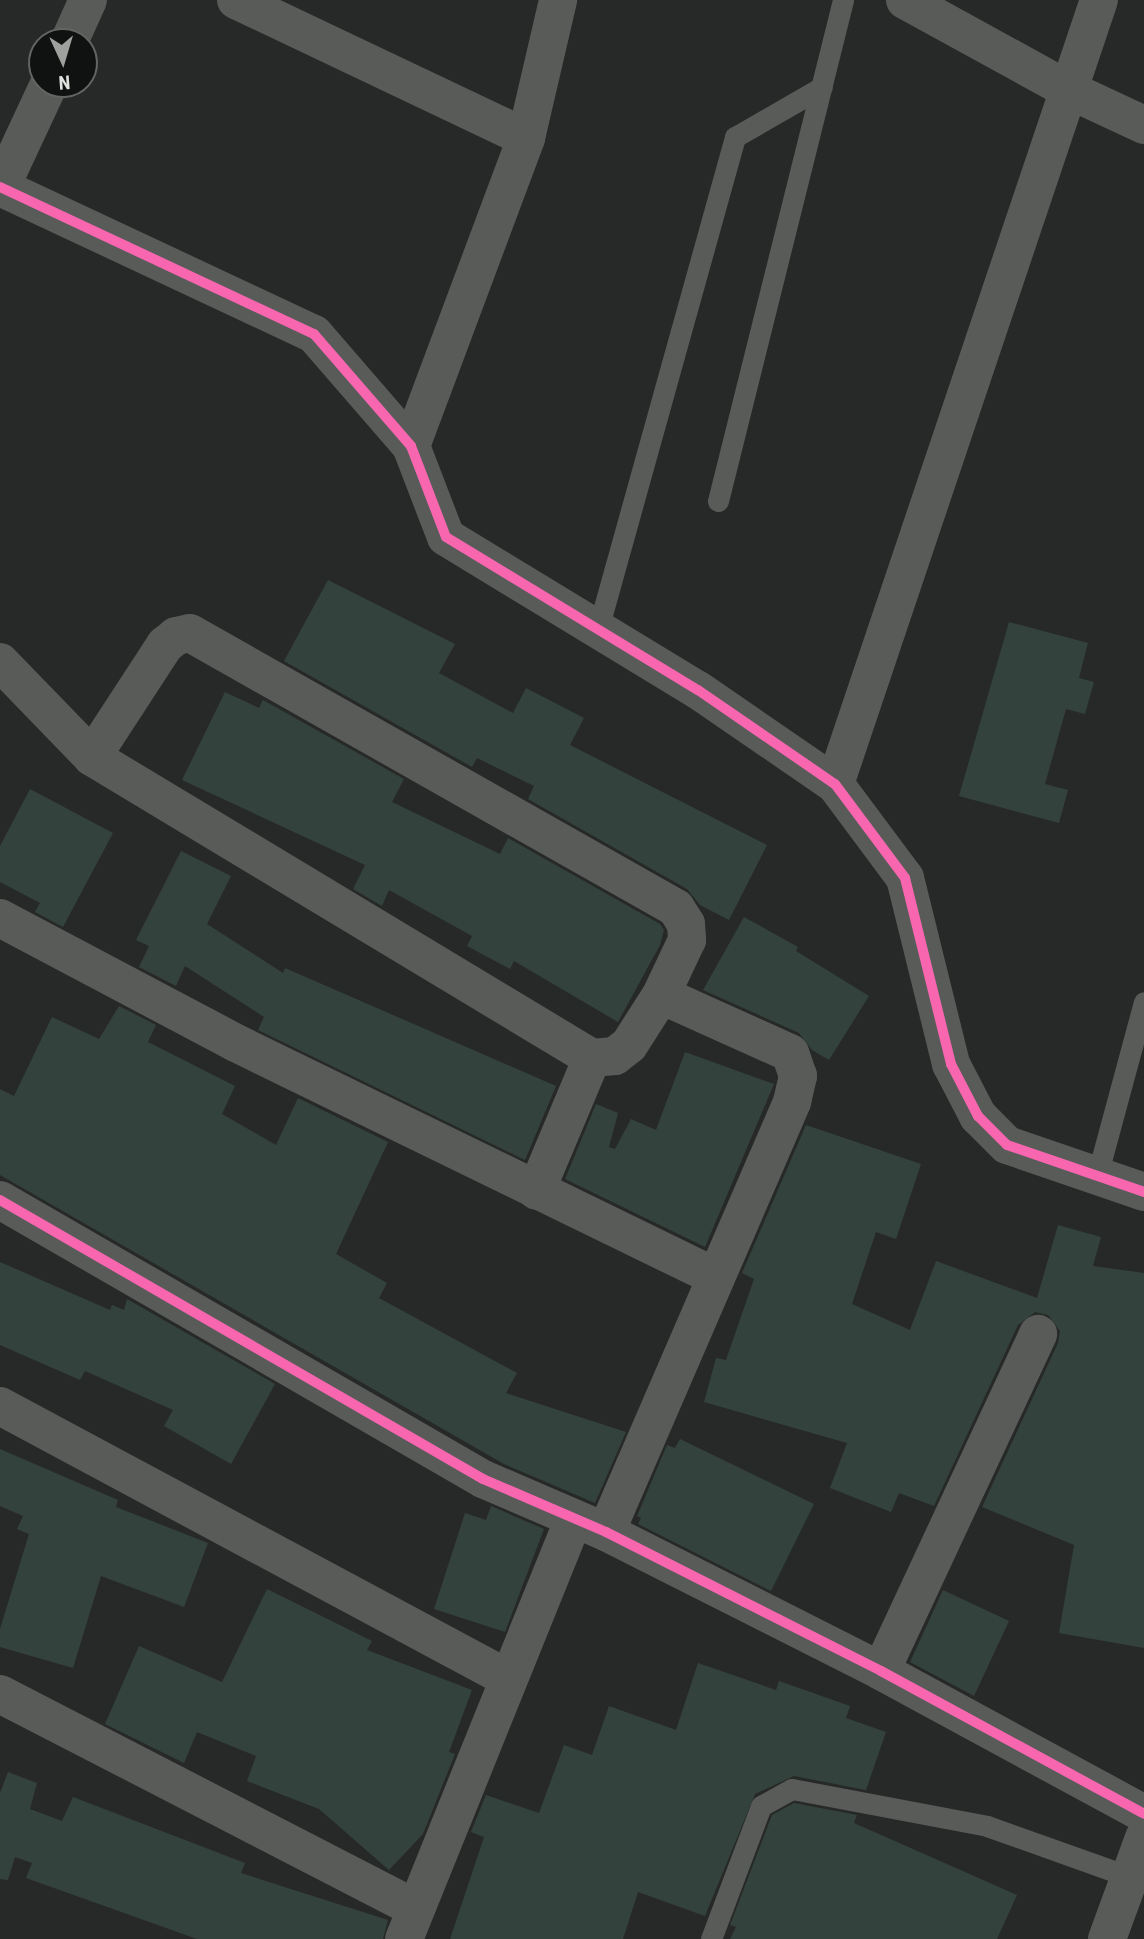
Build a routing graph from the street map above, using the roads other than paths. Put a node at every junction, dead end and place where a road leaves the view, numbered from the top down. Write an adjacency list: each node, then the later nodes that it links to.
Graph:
1 (236, 0): 10 (street)
2 (558, 0): 10 (street)
3 (843, 0): 6 (lane)
4 (905, 0): 7 (street)
5 (1099, 0): 7 (street)
6 (822, 87): 13 (lane); 14 (lane)
7 (1069, 90): 9 (street); 17 (street)
8 (42, 98): 11 (street)
9 (1144, 125)
10 (526, 138): 12 (street)
11 (1, 187): 12 (street)
12 (411, 446): 14 (street)
13 (718, 501)
14 (598, 629): 17 (street)
15 (0, 662): 16 (street)
16 (92, 757): 19 (street); 21 (street)
17 (835, 784): 22 (street)
18 (0, 918): 23 (street)
19 (661, 995): 21 (street); 26 (street)
20 (1144, 1002): 22 (lane)
21 (592, 1058): 23 (street)
22 (1097, 1176): 24 (street)
23 (536, 1191): 26 (street)
24 (1144, 1192)
25 (0, 1200): 29 (street)
26 (716, 1277): 29 (street)
27 (1038, 1334): 30 (street)
28 (0, 1406): 31 (street)
29 (590, 1525): 30 (street); 31 (street)
30 (881, 1671): 33 (street)
31 (507, 1678): 36 (street)
32 (0, 1694): 36 (street)
33 (1144, 1814)
34 (1144, 1838): 35 (street)
35 (1130, 1877): 37 (lane); 38 (street)
36 (410, 1924)
37 (711, 1939)
38 (1107, 1939)

